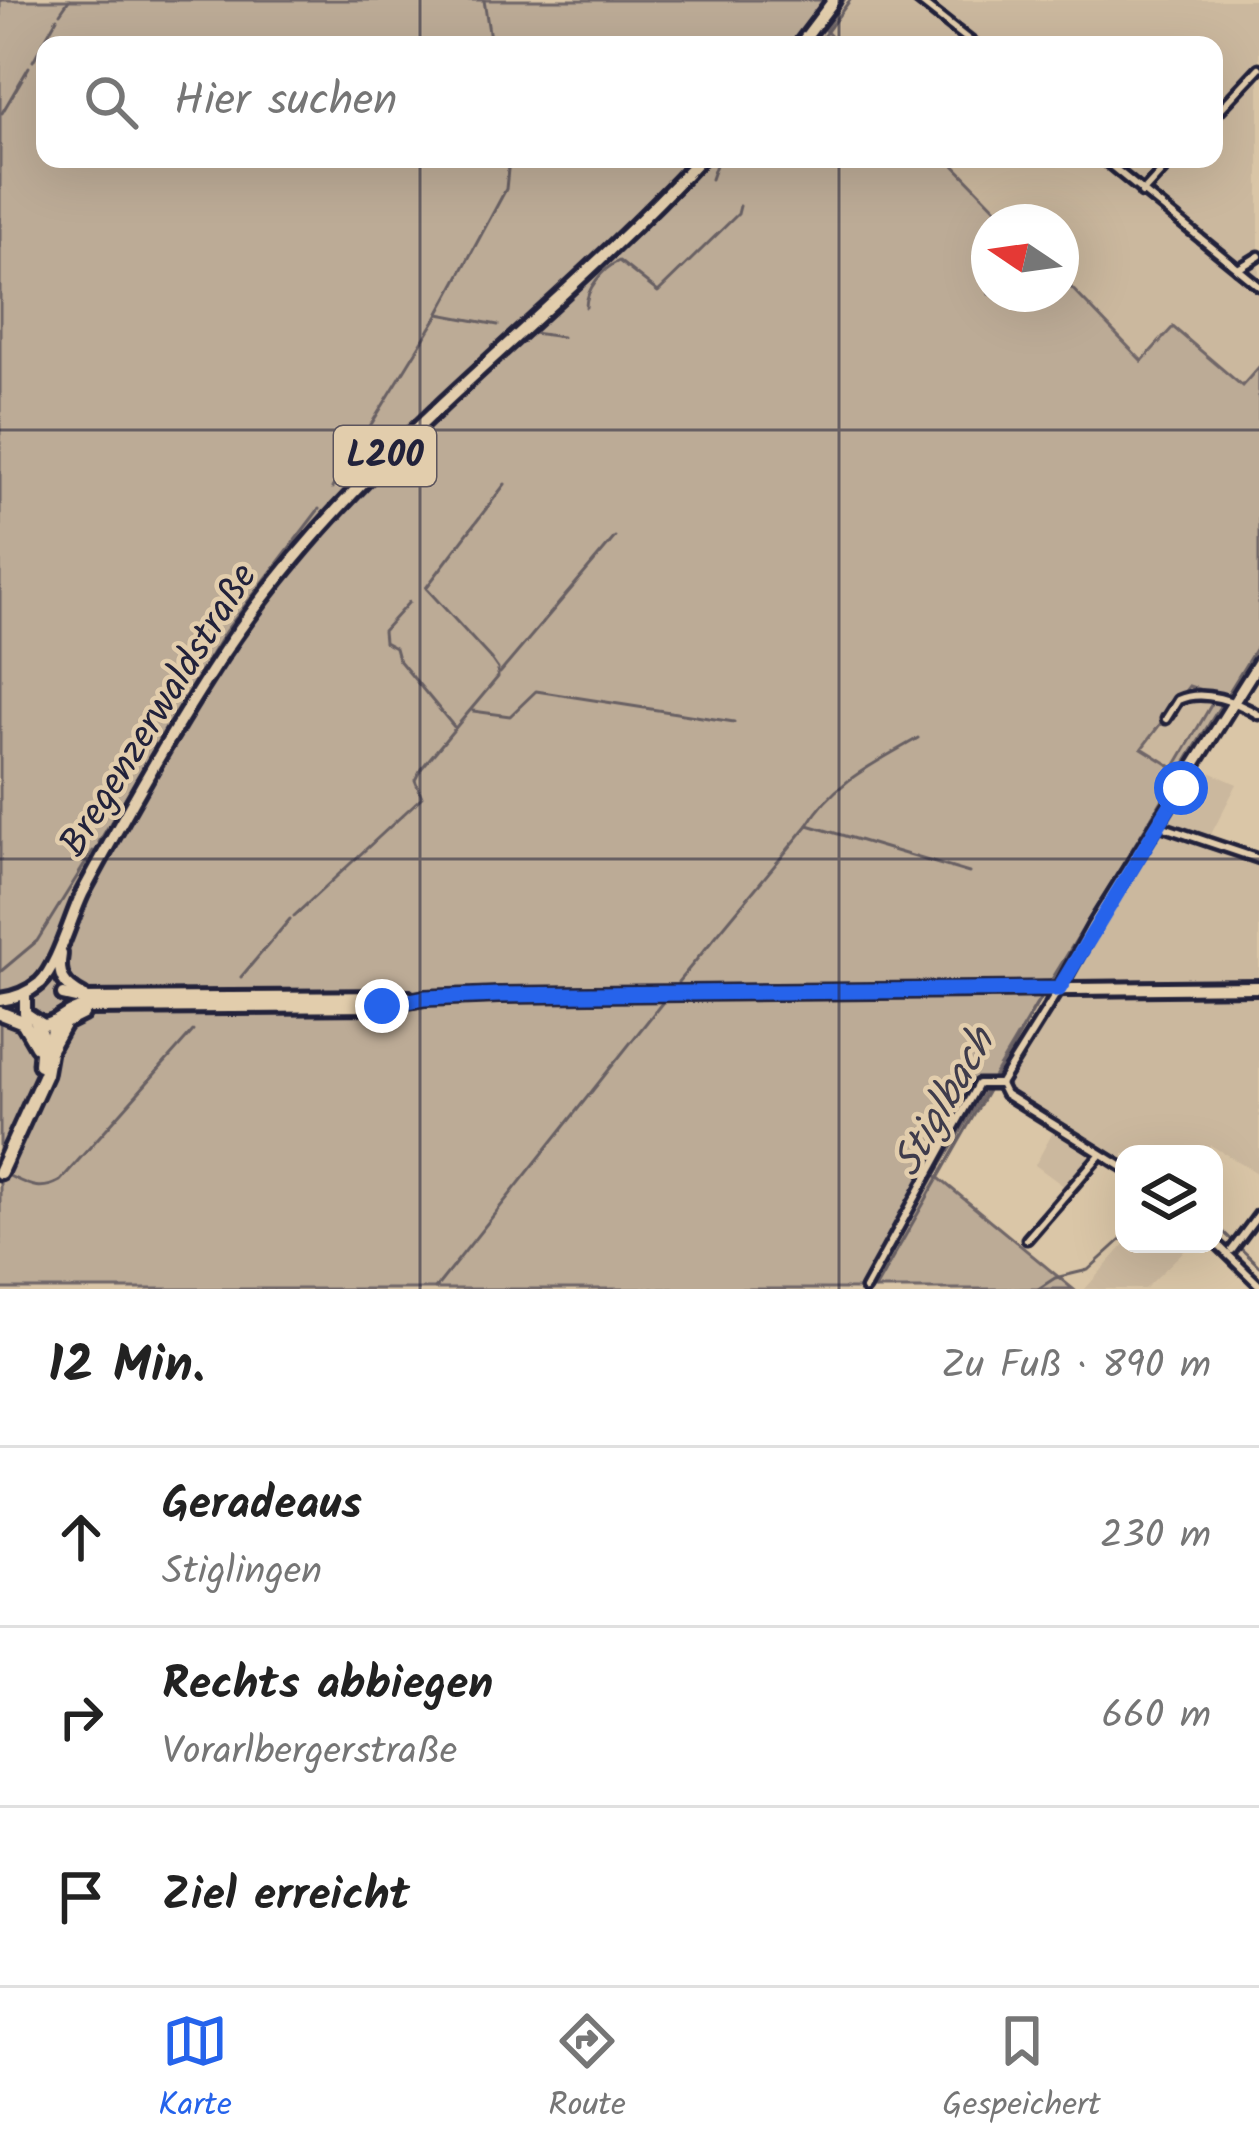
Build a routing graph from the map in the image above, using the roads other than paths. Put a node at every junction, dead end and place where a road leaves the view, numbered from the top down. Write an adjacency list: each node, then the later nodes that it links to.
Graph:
1 (835, 0): 3 (main road)
2 (918, 0): 4 (street)
3 (807, 36)
4 (964, 36)
5 (1259, 68): 6 (street)
6 (1223, 106)
7 (691, 168): 20 (main road, Bregenzerwaldstraße / L200)
8 (1113, 168): 10 (street)
9 (1166, 168): 10 (street)
10 (1142, 193): 12 (street)
11 (1259, 256): 12 (street)
12 (1238, 269): 13 (street)
13 (1259, 286)
14 (1259, 662): 15 (main road)
15 (1230, 703): 16 (street); 17 (street); 18 (main road)
16 (1259, 715)
17 (1166, 719)
18 (1158, 825): 19 (street); 24 (main road)
19 (1259, 859)
20 (62, 936): 21 (main road, Bregenzerwaldstraße / L200); 27 (main road); 28 (main road)
21 (54, 959): 22 (main road, Bregenzerwaldstraße / L200); 25 (main road, Bregenzerwaldstraße / L200)
22 (40, 983): 25 (main road); 26 (main road)
23 (1259, 987): 24 (main road)
24 (1057, 989): 28 (main road); 35 (street)
25 (60, 991): 28 (main road); 31 (main road)
26 (26, 994): 27 (main road); 30 (main road)
27 (0, 998)
28 (88, 1004): 31 (main road); 33 (main road)
29 (0, 1011): 30 (main road); 34 (highway)
30 (25, 1013): 32 (main road)
31 (59, 1018): 32 (main road); 33 (highway)
32 (37, 1024): 34 (highway)
33 (50, 1049): 39 (highway)
34 (41, 1063): 37 (highway)
35 (997, 1084): 36 (street); 45 (street)
36 (1100, 1155): 38 (street); 41 (street)
37 (0, 1158)
38 (1115, 1163)
39 (0, 1172)
40 (1259, 1214): 43 (street)
41 (1027, 1239)
42 (1223, 1250): 44 (street)
43 (1232, 1250)
44 (1259, 1285)
45 (865, 1289)

